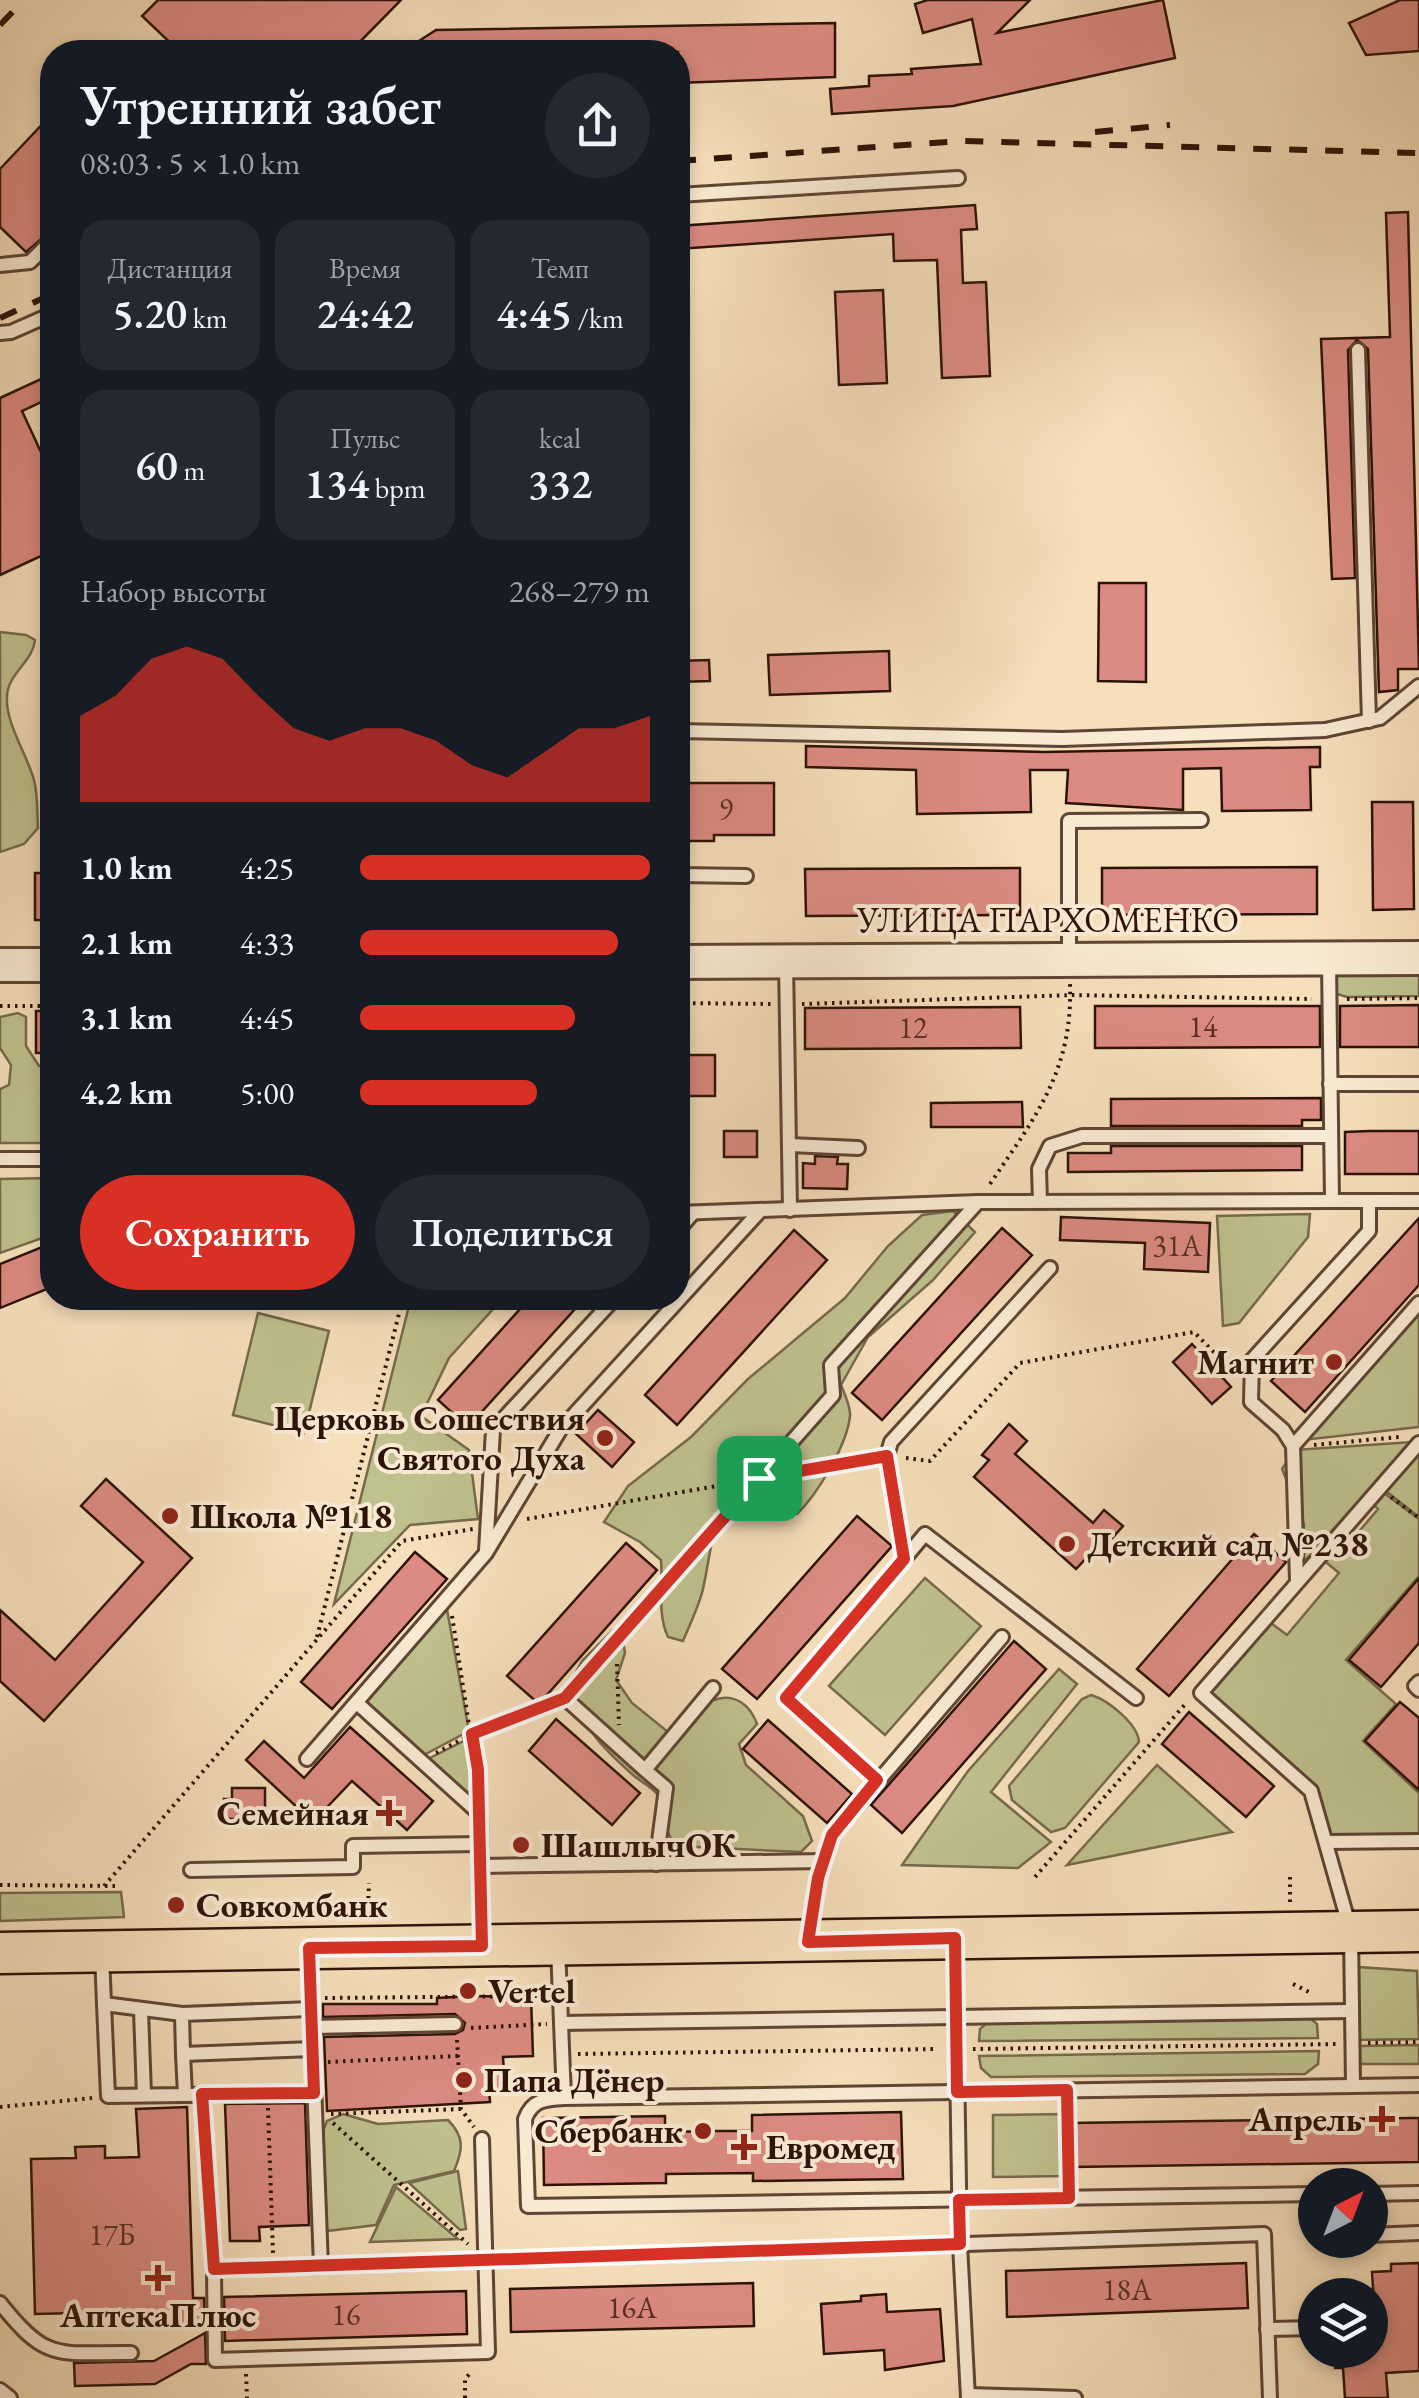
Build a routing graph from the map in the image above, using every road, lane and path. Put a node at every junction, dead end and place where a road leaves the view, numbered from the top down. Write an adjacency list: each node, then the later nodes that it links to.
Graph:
1 (958, 178): 2 (lane)
2 (690, 194)
3 (40, 252): 4 (lane)
4 (1, 264)
5 (40, 319): 6 (lane)
6 (0, 333)
7 (1358, 350): 9 (lane)
8 (1419, 686): 9 (lane)
9 (1369, 721): 10 (lane)
10 (690, 731)
11 (1201, 820): 16 (lane)
12 (690, 875): 13 (lane)
13 (746, 876)
14 (1329, 958): 15 (street, УЛИЦА ПАРХОМЕНКО); 16 (street, УЛИЦА ПАРХОМЕНКО); 23 (lane)
15 (1419, 958)
16 (1070, 960): 17 (street, УЛИЦА ПАРХОМЕНКО); 21 (path)
17 (786, 961): 18 (street, УЛИЦА ПАРХОМЕНКО); 25 (lane)
18 (690, 962)
19 (0, 965): 20 (street)
20 (40, 965)
21 (1071, 995): 23 (path); 25 (path); 38 (path)
22 (1419, 998): 23 (path)
23 (1329, 999): 28 (lane)
24 (690, 1003): 25 (path)
25 (787, 1004): 31 (lane)
26 (0, 1006): 27 (path)
27 (40, 1006)
28 (1330, 1084): 29 (lane); 30 (lane)
29 (1419, 1084)
30 (1331, 1136): 35 (lane); 39 (lane)
31 (789, 1145): 32 (lane); 40 (lane)
32 (858, 1148)
33 (40, 1158): 34 (lane)
34 (0, 1159)
35 (1332, 1201): 36 (lane); 39 (lane)
36 (1369, 1201): 37 (lane); 50 (lane)
37 (1419, 1201)
38 (978, 1202): 39 (lane); 40 (lane); 55 (lane)
39 (1040, 1202)
40 (790, 1210): 41 (lane)
41 (760, 1211): 42 (lane); 45 (lane)
42 (693, 1214): 43 (lane)
43 (690, 1217)
44 (1050, 1268): 54 (lane)
45 (690, 1288)
46 (1419, 1302): 53 (lane)
47 (400, 1310): 66 (path)
48 (605, 1310): 59 (lane)
49 (670, 1310): 58 (lane)
50 (1252, 1360): 53 (lane); 54 (path)
51 (1402, 1436): 53 (path)
52 (1419, 1443): 56 (lane)
53 (1293, 1446): 62 (lane)
54 (887, 1456): 55 (path); 61 (lane)
55 (759, 1478): 58 (path); 65 (lane)
56 (1380, 1488): 57 (path); 62 (lane)
57 (1419, 1518)
58 (504, 1523): 60 (lane)
59 (487, 1526): 60 (lane); 66 (path)
60 (486, 1553): 63 (lane)
61 (904, 1559): 69 (lane); 77 (lane)
62 (1298, 1581): 80 (lane)
63 (449, 1596): 71 (lane); 72 (path)
64 (1002, 1637): 77 (lane)
65 (617, 1640): 68 (lane); 73 (path)
66 (316, 1642): 90 (path)
67 (713, 1688): 76 (lane)
68 (565, 1698): 72 (path); 73 (lane)
69 (1136, 1698)
70 (1190, 1698): 87 (path)
71 (357, 1703): 74 (lane); 75 (lane)
72 (472, 1734): 75 (path); 78 (path)
73 (620, 1747): 76 (lane)
74 (307, 1758)
75 (421, 1760): 78 (lane)
76 (645, 1770): 83 (lane)
77 (877, 1780): 82 (lane)
78 (480, 1814): 81 (lane)
79 (1419, 1841): 80 (lane)
80 (1326, 1842): 95 (lane)
81 (480, 1844): 84 (lane); 85 (lane)
82 (824, 1861): 83 (lane); 97 (lane)
83 (656, 1864): 84 (lane)
84 (480, 1866): 99 (lane)
85 (191, 1870)
86 (1290, 1876): 92 (path)
87 (1034, 1877)
88 (369, 1883): 93 (path)
89 (0, 1885): 90 (path)
90 (104, 1886): 91 (path)
91 (118, 1886)
92 (1290, 1902)
93 (368, 1906)
94 (1419, 1931): 95 (main road)
95 (1351, 1932): 96 (main road); 107 (lane)
96 (955, 1938): 97 (main road); 109 (lane)
97 (808, 1942): 98 (main road)
98 (558, 1945): 99 (main road); 103 (lane)
99 (482, 1946): 100 (main road)
100 (309, 1948): 101 (main road); 105 (lane)
101 (102, 1952): 102 (main road); 104 (lane)
102 (0, 1953)
103 (560, 1995): 105 (path); 110 (lane)
104 (104, 2004): 106 (lane); 129 (lane)
105 (311, 2004): 108 (lane); 112 (lane)
106 (141, 2010): 108 (lane); 127 (lane)
107 (1352, 2011): 109 (lane); 114 (lane)
108 (182, 2014): 116 (lane)
109 (956, 2017): 110 (lane); 115 (lane)
110 (561, 2023): 111 (path); 117 (lane)
111 (455, 2024): 112 (lane); 119 (path)
112 (312, 2027): 118 (lane)
113 (1419, 2042): 114 (path)
114 (1352, 2044): 115 (path); 121 (lane)
115 (957, 2049): 117 (path); 123 (lane)
116 (183, 2054): 118 (lane); 128 (lane)
117 (563, 2054): 130 (lane)
118 (313, 2056): 119 (path); 125 (lane)
119 (459, 2056): 132 (path)
120 (1419, 2085): 121 (lane)
121 (1353, 2086): 122 (lane)
122 (1067, 2090): 123 (lane); 137 (path)
123 (957, 2092): 130 (lane); 138 (lane)
124 (267, 2093): 125 (lane); 126 (lane); 144 (path)
125 (314, 2093): 143 (lane)
126 (202, 2094): 128 (lane); 145 (path)
127 (144, 2095): 128 (lane); 129 (lane)
128 (185, 2095)
129 (108, 2096): 131 (path)
130 (564, 2098): 138 (lane)
131 (0, 2107)
132 (462, 2108): 133 (path); 142 (path)
133 (482, 2140): 142 (lane)
134 (1419, 2193): 136 (lane)
135 (1298, 2194): 137 (lane)
136 (1388, 2194)
137 (1069, 2198): 138 (lane)
138 (959, 2200): 141 (lane)
139 (1419, 2234): 140 (lane)
140 (1388, 2235)
141 (960, 2244): 142 (lane); 148 (lane); 153 (lane)
142 (486, 2260): 143 (lane); 150 (lane)
143 (321, 2266): 144 (lane)
144 (273, 2267): 145 (lane)
145 (214, 2269): 151 (lane)
146 (0, 2303): 149 (lane)
147 (1298, 2328): 148 (lane)
148 (1267, 2329): 158 (lane)
149 (132, 2352)
150 (488, 2352): 151 (lane); 156 (path)
151 (245, 2359): 155 (path)
152 (0, 2390): 154 (lane)
153 (968, 2396): 157 (lane)
154 (10, 2398)
155 (248, 2398)
156 (465, 2398)
157 (1075, 2398)
158 (1270, 2398)

